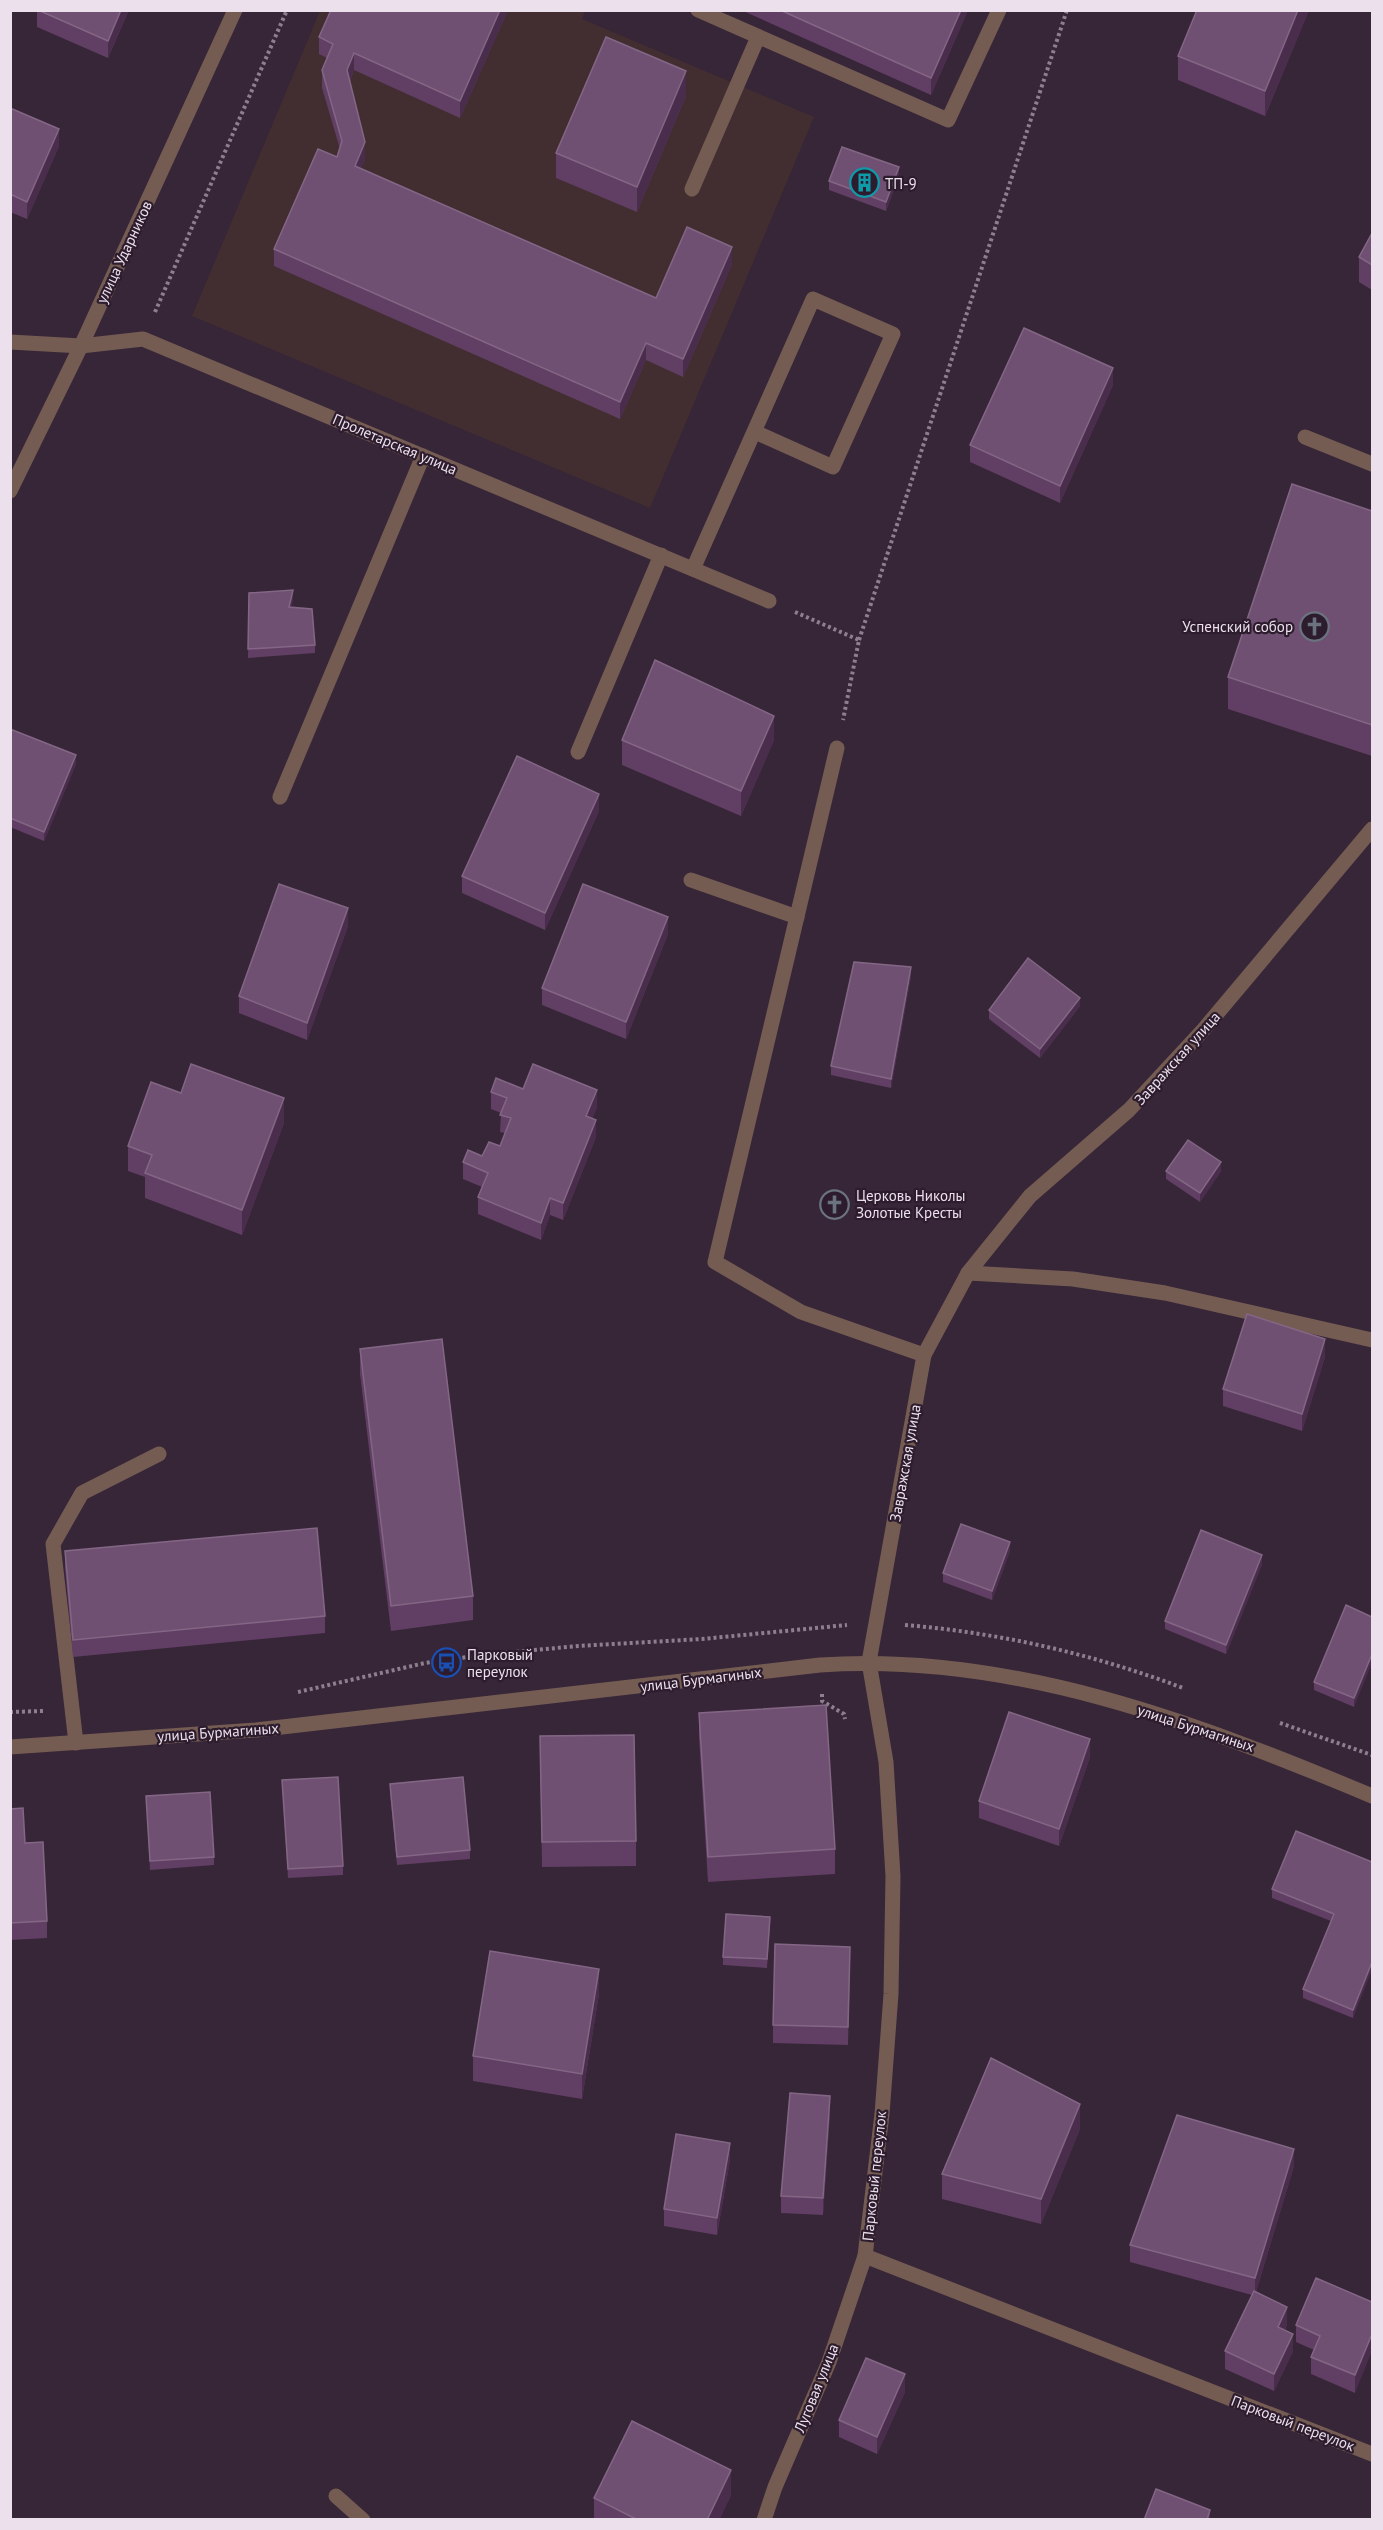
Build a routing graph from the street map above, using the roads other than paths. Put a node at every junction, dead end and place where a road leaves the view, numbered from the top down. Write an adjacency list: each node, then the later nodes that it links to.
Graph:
1 (235, 10): 7 (street, улица Ударников)
2 (698, 10): 4 (street)
3 (999, 10): 4 (street)
4 (758, 37): 5 (street)
5 (692, 189)
6 (10, 342): 7 (street, Пролетарская улица)
7 (81, 346): 10 (street, Пролетарская улица); 12 (street, улица Ударников)
8 (755, 432): 8 (street); 14 (street)
9 (1305, 437): 11 (street)
10 (423, 456): 13 (street, Пролетарская улица); 18 (street)
11 (1372, 464)
12 (10, 491)
13 (661, 555): 14 (street, Пролетарская улица); 17 (street)
14 (693, 569): 15 (street, Пролетарская улица)
15 (769, 601)
16 (837, 748): 21 (street)
17 (579, 752)
18 (280, 797)
19 (1372, 829): 22 (street, Завражская улица)
20 (692, 880): 21 (street)
21 (797, 917): 24 (street)
22 (968, 1273): 23 (street); 24 (street, Завражская улица)
23 (1372, 1340)
24 (924, 1355): 26 (street, Завражская улица)
25 (159, 1454): 27 (street)
26 (869, 1662): 27 (street, улица Бурмагиных); 29 (street, улица Бурмагиных); 30 (street, Парковый переулок)
27 (76, 1743): 28 (street, улица Бурмагиных)
28 (10, 1747)
29 (1372, 1796)
30 (865, 2256): 31 (street, Парковый переулок); 34 (street, Луговая улица)
31 (1372, 2454)
32 (336, 2496): 33 (street)
33 (363, 2520)
34 (764, 2520)

